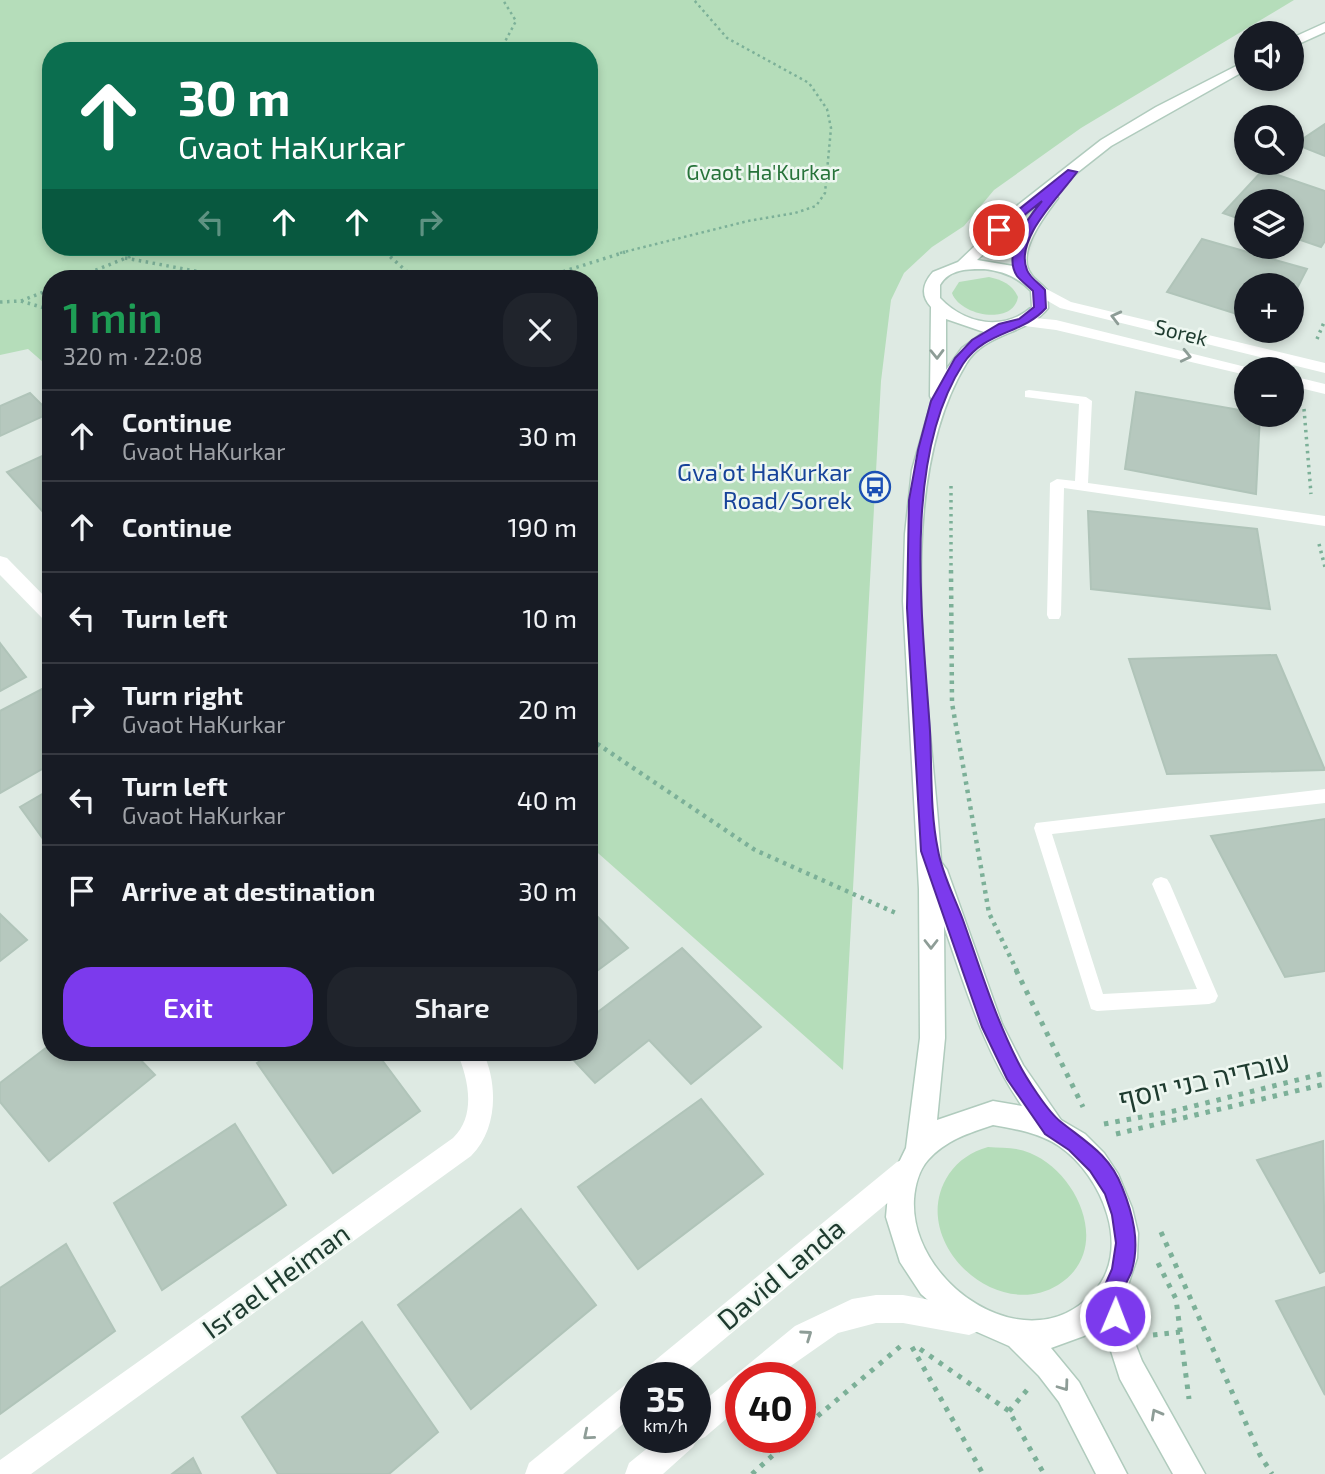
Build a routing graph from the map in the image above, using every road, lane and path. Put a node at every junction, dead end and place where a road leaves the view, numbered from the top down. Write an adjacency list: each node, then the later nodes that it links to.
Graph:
1 (503, 0): 5 (path)
2 (694, 0): 15 (path)
3 (1325, 27): 4 (street)
4 (1304, 37)
5 (505, 42)
6 (1234, 72): 7 (street)
7 (1072, 172): 11 (street); 16 (street)
8 (130, 256): 10 (path)
9 (390, 256): 14 (path)
10 (125, 258): 12 (path); 13 (path)
11 (963, 265): 16 (street); 22 (street)
12 (96, 270)
13 (190, 270)
14 (405, 270)
15 (569, 270)
16 (1022, 274): 17 (street)
17 (1039, 290): 23 (street); 26 (street, Sorek, one-way to 17)
18 (42, 293): 19 (path)
19 (21, 301): 20 (path); 21 (path)
20 (0, 302)
21 (42, 307)
22 (938, 307): 24 (street); 30 (street, one-way to 30)
23 (1023, 322): 24 (street); 25 (street, Sorek, one-way to 25)
24 (1003, 327): 30 (street)
25 (1234, 367)
26 (1325, 369)
27 (1304, 384): 28 (street)
28 (1325, 389)
29 (1029, 394): 33 (lane)
30 (938, 401): 41 (street)
31 (1303, 427): 34 (path)
32 (951, 476): 47 (path)
33 (1081, 487): 34 (lane); 38 (lane)
34 (1319, 520): 36 (path)
35 (0, 563): 37 (street)
36 (1325, 567)
37 (42, 606)
38 (1054, 615)
39 (598, 744): 43 (path)
40 (1325, 796): 42 (lane)
41 (929, 851): 43 (street); 50 (street)
42 (1161, 884)
43 (931, 928): 54 (street, one-way to 54)
44 (476, 1061): 70 (street, Israel Heiman)
45 (1325, 1073): 48 (path, עובדיה בני יוסף)
46 (1325, 1084): 51 (path)
47 (1086, 1114)
48 (1112, 1123): 49 (path, עובדיה בני יוסף); 51 (path)
49 (1093, 1127)
50 (1052, 1128): 54 (street); 57 (street)
51 (1116, 1133): 52 (path); 53 (path)
52 (1107, 1136)
53 (1122, 1145)
54 (912, 1159): 58 (street); 61 (street, David Landa)
55 (1159, 1228): 78 (path)
56 (1152, 1250): 65 (path)
57 (1111, 1294): 59 (street); 77 (street, one-way to 57)
58 (978, 1323): 59 (street); 62 (street, one-way to 58)
59 (1018, 1335): 76 (street, one-way to 76)
60 (908, 1340): 67 (path); 74 (path); 75 (path)
61 (675, 1362)
62 (773, 1362)
63 (725, 1401): 66 (street)
64 (620, 1407): 71 (street, one-way to 71)
65 (1190, 1408)
66 (711, 1413)
67 (816, 1418)
68 (664, 1453): 72 (street)
69 (775, 1453): 73 (path)
70 (6, 1474)
71 (540, 1474)
72 (640, 1474)
73 (752, 1474)
74 (984, 1474)
75 (1044, 1474)
76 (1112, 1474)
77 (1189, 1474)
78 (1272, 1474)

